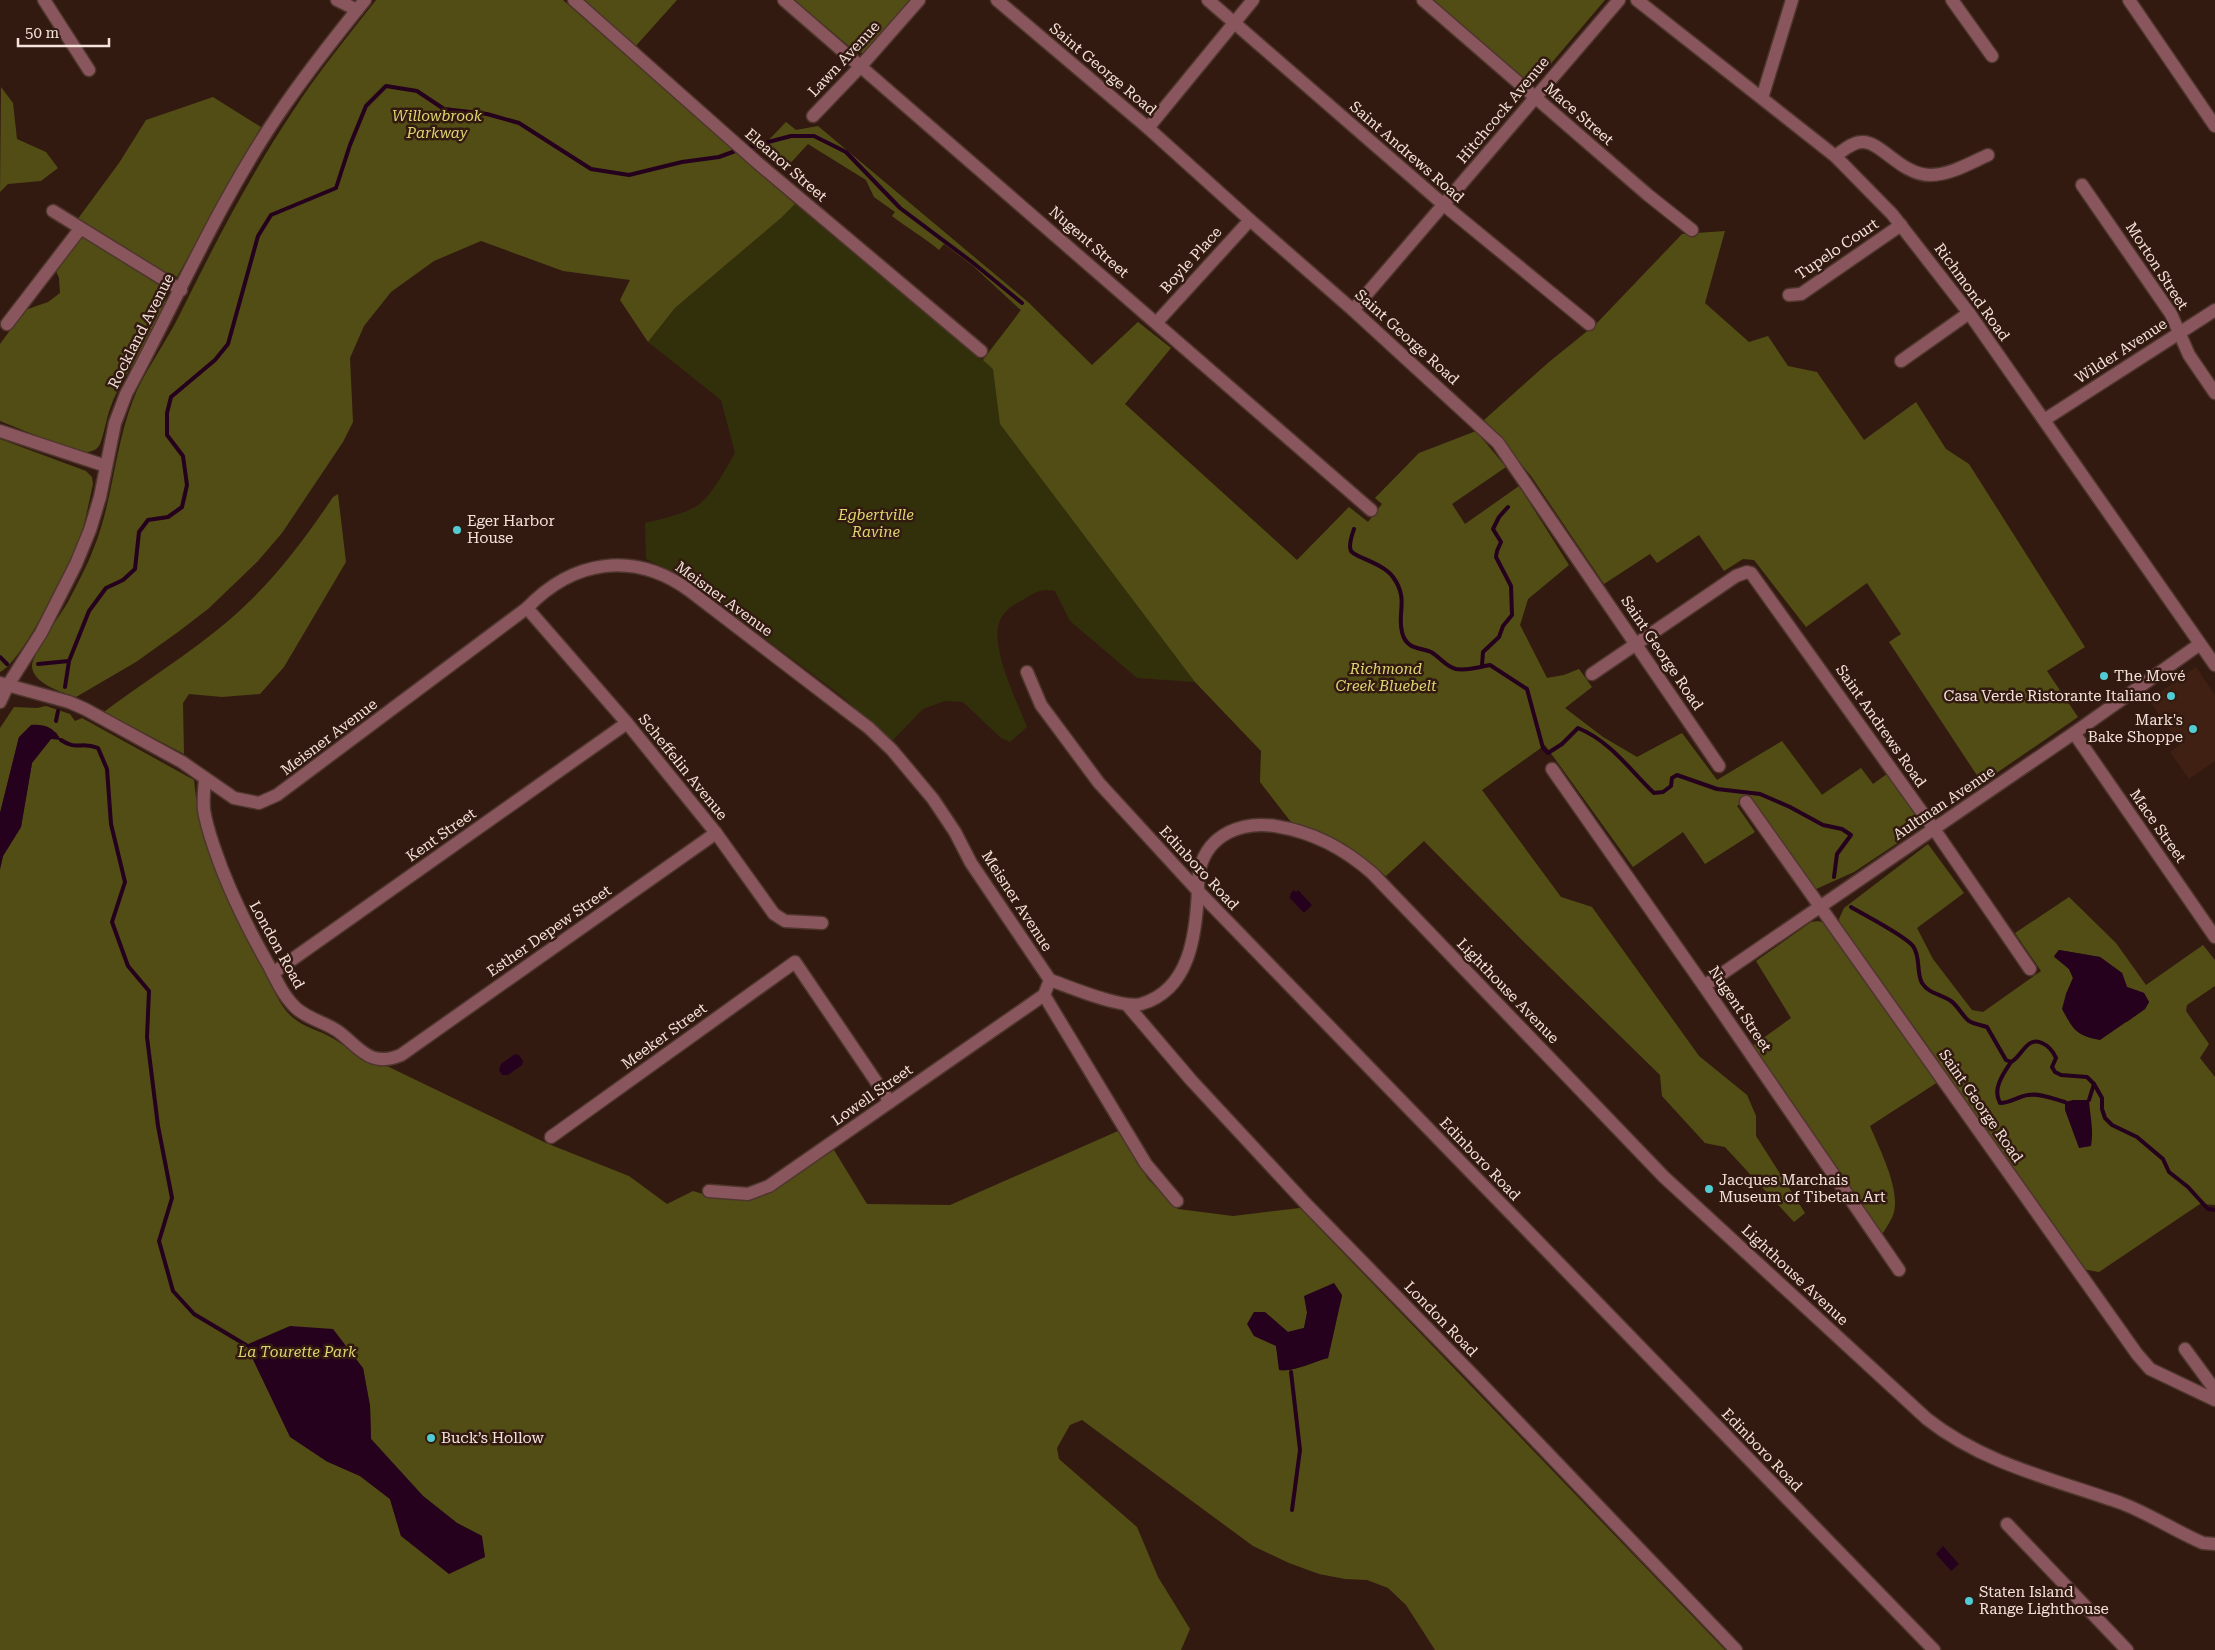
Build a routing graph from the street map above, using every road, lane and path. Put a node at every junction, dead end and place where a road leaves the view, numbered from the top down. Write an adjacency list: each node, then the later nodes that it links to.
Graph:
1 (44, 0): 20 (street)
2 (337, 0): 16 (street)
3 (365, 0): 16 (street, Rockland Avenue)
4 (574, 0): 44 (street, Eleanor Street)
5 (784, 0): 19 (street, Nugent Street)
6 (919, 0): 19 (street, Lawn Avenue)
7 (997, 0): 25 (street, Saint George Road)
8 (1208, 0): 17 (street, Saint Andrews Road)
9 (1253, 0): 17 (street)
10 (1423, 0): 21 (street, Mace Street)
11 (1619, 0): 21 (street, Hitchcock Avenue)
12 (1637, 0): 22 (street, Richmond Road)
13 (1792, 0): 22 (street)
14 (1952, 0): 18 (street)
15 (2130, 0): 24 (street)
16 (357, 10): 35 (street, Rockland Avenue)
17 (1234, 23): 25 (street); 29 (street, Saint Andrews Road)
18 (1992, 56)
19 (860, 67): 23 (street, Lawn Avenue); 40 (street, Nugent Street)
20 (89, 70)
21 (1536, 97): 29 (street, Hitchcock Avenue); 34 (street, Mace Street)
22 (1762, 98): 27 (street, Richmond Road)
23 (813, 116)
24 (2215, 126)
25 (1148, 128): 31 (street, Saint George Road)
26 (1988, 155): 27 (street)
27 (1835, 156): 32 (street, Richmond Road)
28 (2082, 185): 43 (street, Morton Street)
29 (1444, 205): 37 (street, Hitchcock Avenue); 42 (street, Saint Andrews Road)
30 (53, 211): 33 (street)
31 (1250, 220): 37 (street, Saint George Road); 40 (street, Boyle Place)
32 (1901, 226): 36 (street, Tupelo Court); 39 (street, Richmond Road)
33 (80, 229): 35 (street); 41 (street)
34 (1692, 230)
35 (181, 290): 49 (street, Rockland Avenue)
36 (1789, 295)
37 (1353, 310): 52 (street, Saint George Road)
38 (2215, 310): 43 (street, Wilder Avenue)
39 (1969, 313): 45 (street); 47 (street, Richmond Road)
40 (1157, 322): 50 (street, Nugent Street)
41 (7, 324)
42 (1589, 324)
43 (2179, 333): 46 (street, Morton Street); 47 (street, Wilder Avenue)
44 (981, 351)
45 (1901, 361)
46 (2215, 393)
47 (2044, 420): 53 (street, Richmond Road)
48 (0, 431): 49 (street)
49 (106, 466): 57 (street, Rockland Avenue)
50 (1371, 510)
51 (526, 608): 59 (street, Scheffelin Avenue); 63 (street, Meisner Avenue); 73 (street, Meisner Avenue)
52 (1636, 643): 56 (street); 61 (street, Saint George Road); 65 (street, Saint Andrews Road)
53 (2200, 644): 54 (street, Richmond Road); 60 (street, Aultman Avenue)
54 (2215, 665)
55 (1028, 672): 67 (street, Edinboro Road)
56 (1592, 674)
57 (4, 684): 58 (street, Rockland Avenue); 63 (street, Meisner Avenue)
58 (0, 702)
59 (627, 723): 66 (street, Scheffelin Avenue); 72 (street, Kent Street)
60 (2074, 733): 65 (street, Aultman Avenue); 70 (street, Mace Street)
61 (1719, 766)
62 (1552, 768): 74 (street, Nugent Street)
63 (206, 780): 72 (street, London Road)
64 (1746, 802): 68 (street, Saint George Road)
65 (1934, 829): 68 (street, Aultman Avenue); 71 (street, Saint Andrews Road)
66 (716, 833): 69 (street, Scheffelin Avenue); 77 (street, Esther Depew Street)
67 (1198, 891): 76 (street); 87 (street, Lighthouse Avenue); 89 (street, Edinboro Road)
68 (1821, 906): 74 (street, Aultman Avenue); 85 (street, Saint George Road)
69 (822, 922)
70 (2215, 937)
71 (2030, 970)
72 (273, 973): 77 (street, London Road)
73 (1050, 980): 75 (street); 76 (street)
74 (1704, 986): 82 (street, Nugent Street)
75 (1044, 995): 78 (street, Lowell Street); 81 (street)
76 (1128, 1006): 88 (street, London Road)
77 (401, 1055)
78 (890, 1102): 79 (street, Meeker Street); 80 (street, Lowell Street)
79 (551, 1137)
80 (709, 1191)
81 (1177, 1201)
82 (1899, 1270)
83 (2185, 1349): 84 (street)
84 (2215, 1390)
85 (2215, 1400)
86 (2006, 1524): 90 (street)
87 (2215, 1544)
88 (1736, 1650)
89 (1934, 1650)
90 (2127, 1650)

